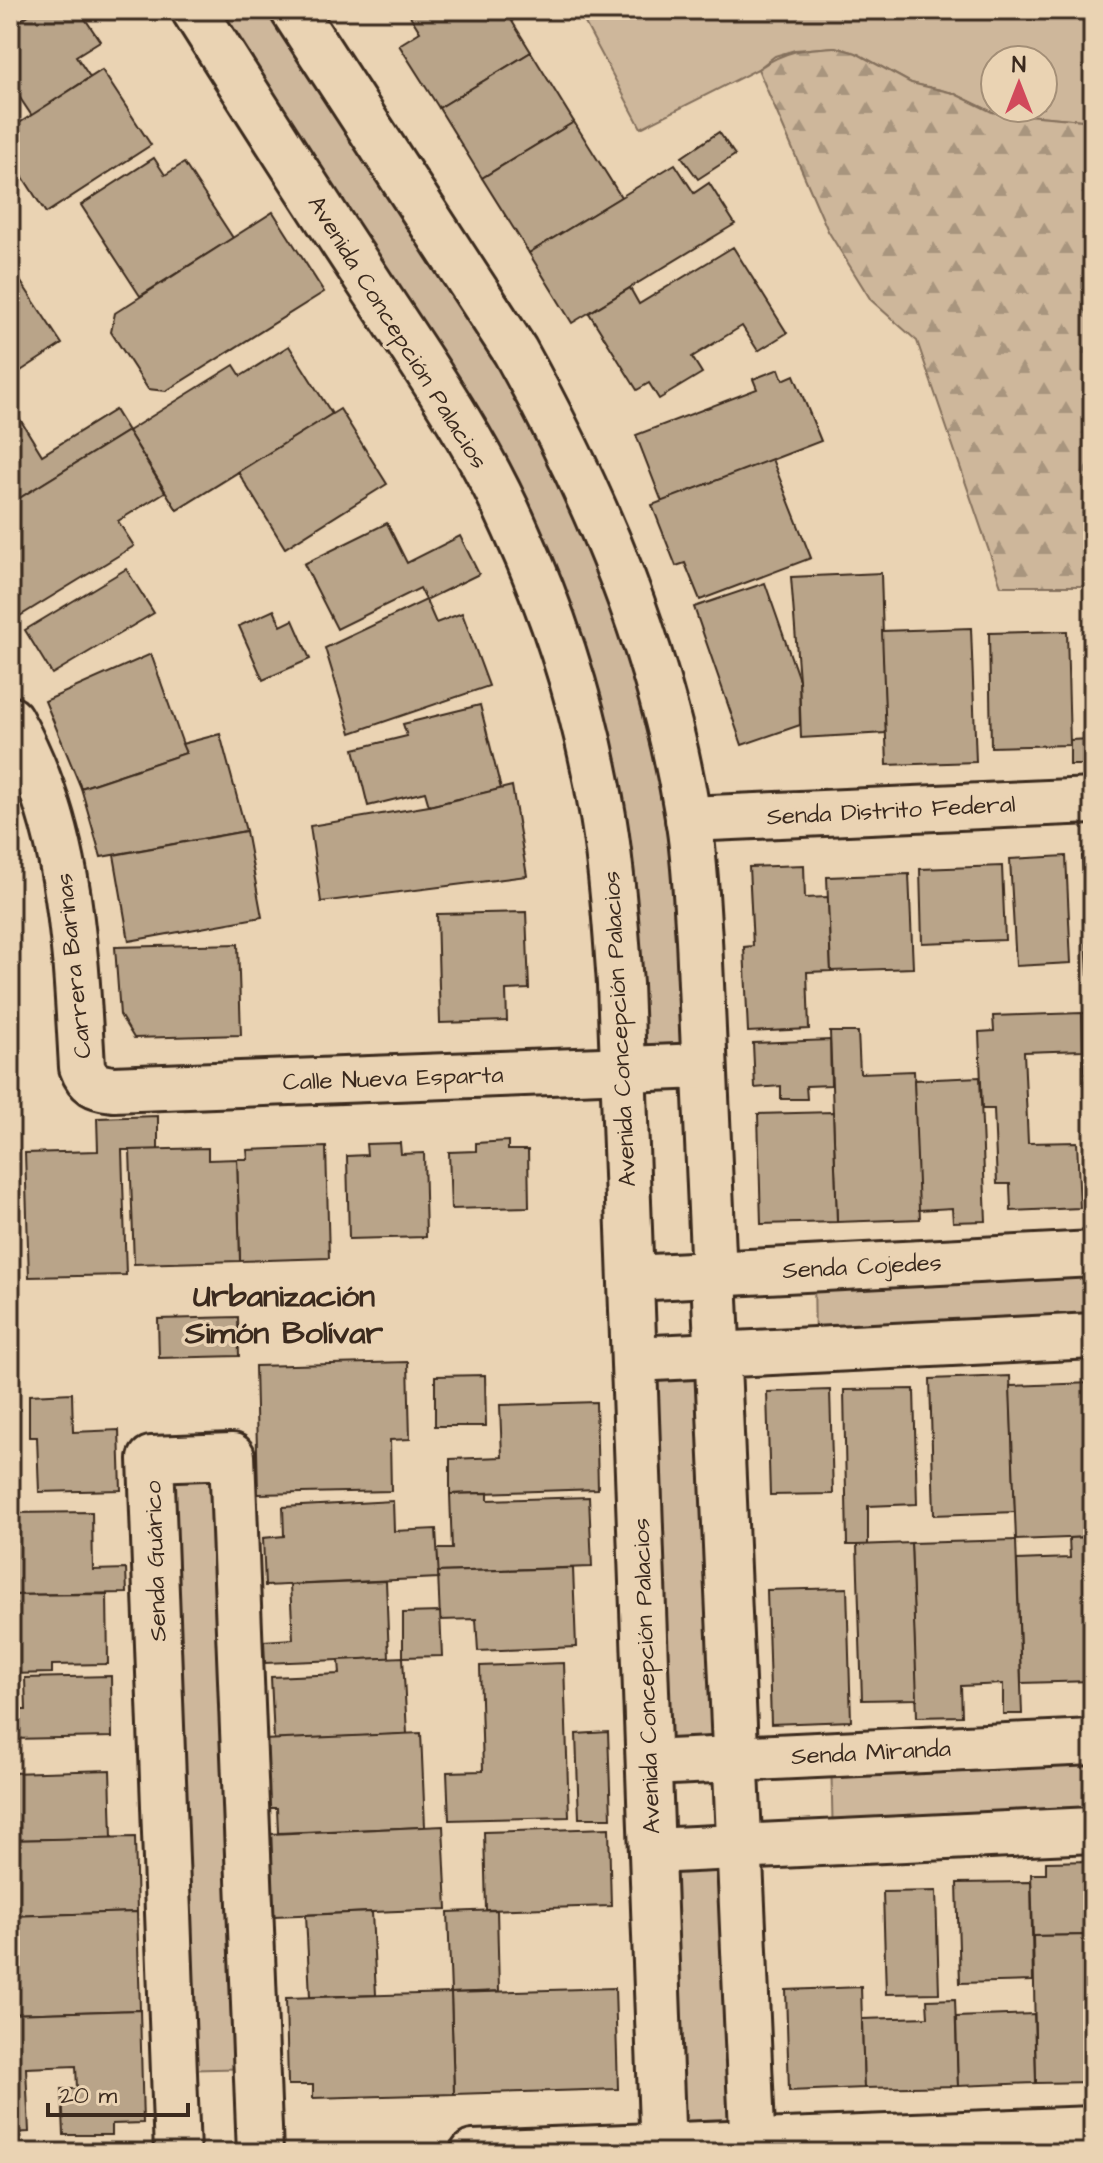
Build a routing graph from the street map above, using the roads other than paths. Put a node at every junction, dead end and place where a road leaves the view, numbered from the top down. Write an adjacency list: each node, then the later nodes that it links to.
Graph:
1 (194, 10): 7 (street, Avenida Concepción Palacios)
2 (293, 10): 5 (street)
3 (10, 719): 8 (street, Carrera Barinas)
4 (1093, 801): 5 (street, Senda Distrito Federal)
5 (688, 819): 6 (street)
6 (703, 1066): 7 (street, Calle Nueva Esparta); 10 (street)
7 (623, 1069): 8 (street, Calle Nueva Esparta); 11 (street, Avenida Concepción Palacios)
8 (86, 1079)
9 (1093, 1254): 10 (street, Senda Cojedes)
10 (713, 1274): 11 (street, Senda Cojedes); 13 (street)
11 (632, 1278): 14 (street, Avenida Concepción Palacios)
12 (1093, 1336): 13 (street)
13 (717, 1356): 14 (street); 16 (street)
14 (635, 1359): 17 (street, Avenida Concepción Palacios)
15 (1093, 1742): 16 (street, Senda Miranda)
16 (735, 1758): 17 (street, Senda Miranda); 19 (street)
17 (649, 1763): 20 (street, Avenida Concepción Palacios)
18 (1093, 1830): 19 (street)
19 (739, 1847): 20 (street); 22 (street)
20 (652, 1851): 23 (street, Avenida Concepción Palacios)
21 (1093, 2129): 22 (street)
22 (752, 2147): 23 (street)
23 (663, 2149): 26 (street)
24 (177, 2153): 25 (street, Senda Guárico)
25 (260, 2153)
26 (473, 2153)

